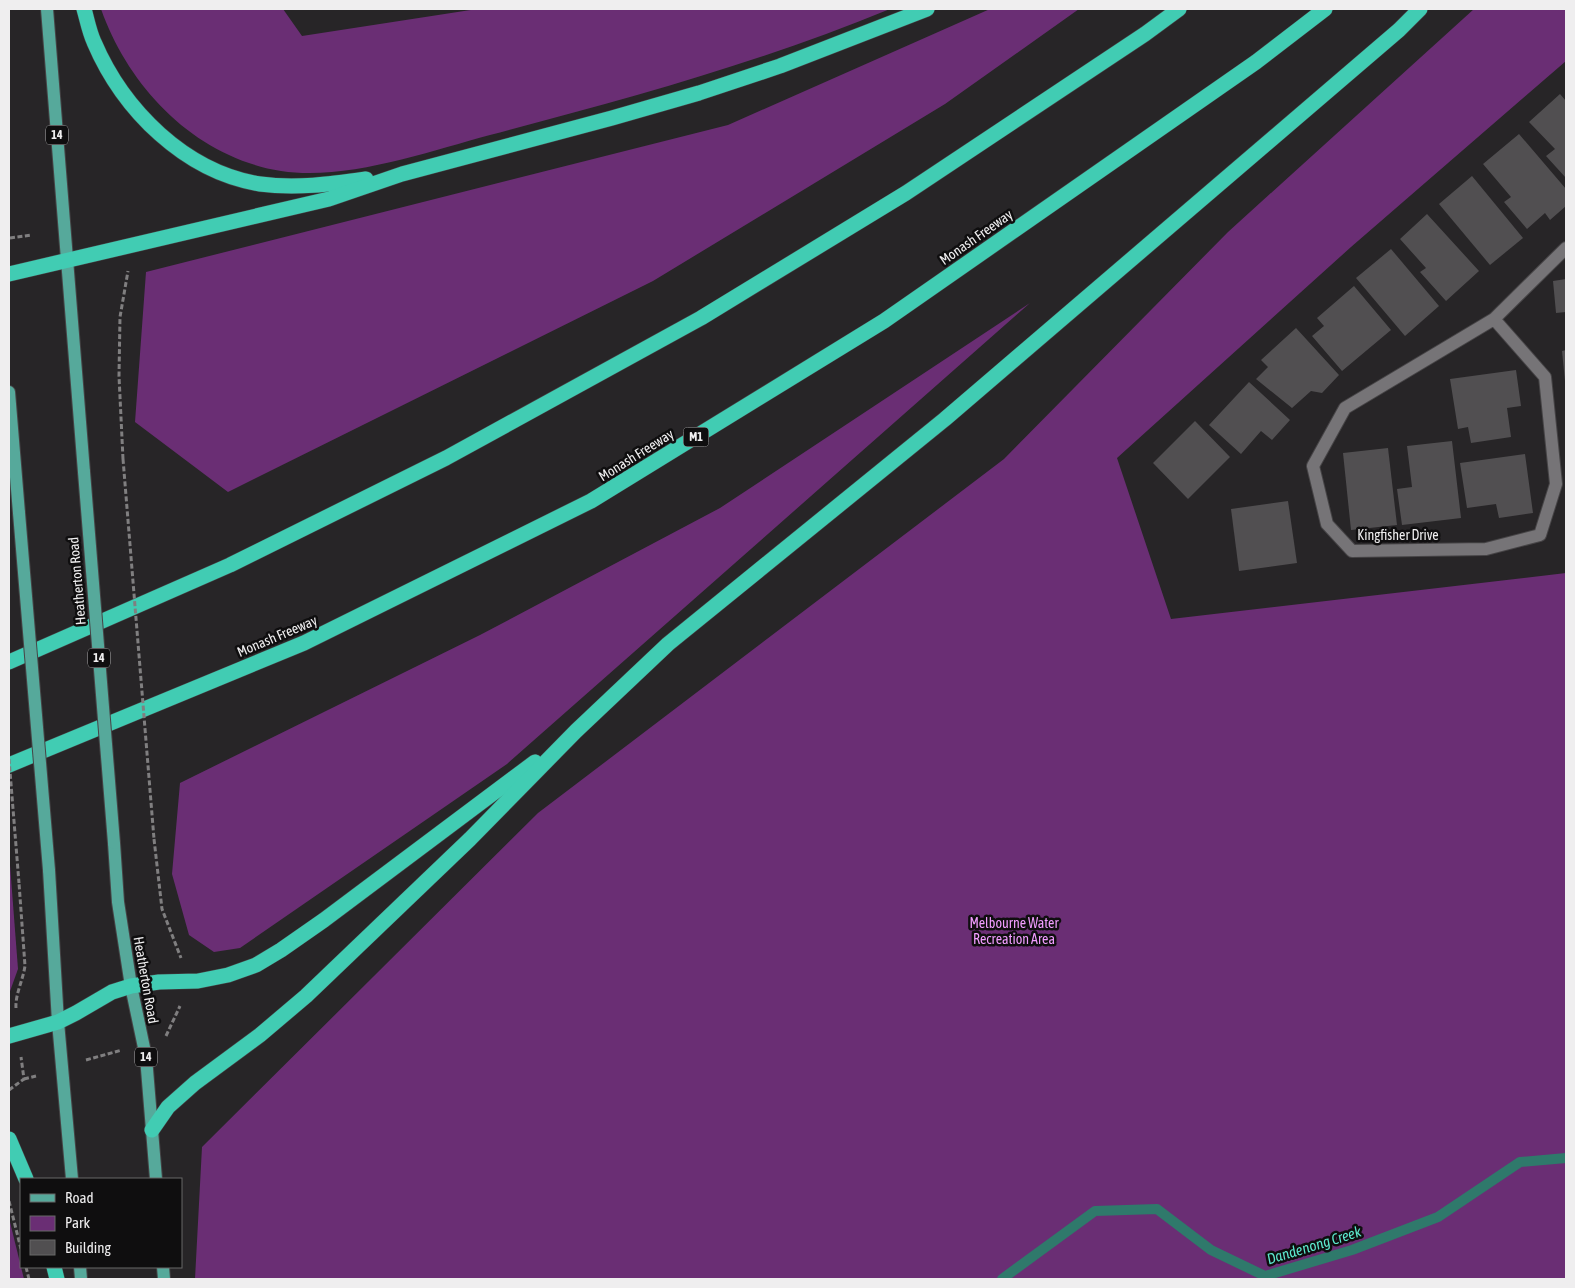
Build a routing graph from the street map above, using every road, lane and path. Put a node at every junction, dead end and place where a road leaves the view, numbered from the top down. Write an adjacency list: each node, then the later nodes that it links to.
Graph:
1 (47, 9): 11 (main road, Heatherton Road / 14)
2 (84, 9): 7 (highway)
3 (927, 9): 7 (highway)
4 (1179, 9): 16 (highway)
5 (1325, 9): 19 (highway, Monash Freeway / M1)
6 (1420, 9): 17 (highway)
7 (402, 174): 11 (highway)
8 (32, 235): 9 (path)
9 (10, 238)
10 (1566, 248): 14 (lane, Kingfisher Drive)
11 (66, 261): 13 (highway); 21 (main road, Heatherton Road / 14, bridge)
12 (128, 270): 20 (path, bridge)
13 (9, 274)
14 (1494, 319): 14 (lane, Kingfisher Drive)
15 (9, 392): 23 (main road, bridge)
16 (9, 662)
17 (576, 731): 21 (highway); 31 (highway)
18 (9, 759): 24 (path, bridge)
19 (9, 765)
20 (181, 961)
21 (131, 986): 23 (highway); 31 (main road, Heatherton Road / 14)
22 (181, 1004): 25 (path)
23 (58, 1022): 24 (highway); 34 (main road)
24 (13, 1035): 29 (path)
25 (164, 1039)
26 (122, 1050): 27 (path)
27 (86, 1060)
28 (36, 1076): 29 (path)
29 (24, 1079): 30 (path)
30 (9, 1090)
31 (152, 1130): 35 (main road, Heatherton Road / 14)
32 (9, 1139): 33 (highway)
33 (26, 1178)
34 (72, 1178)
35 (156, 1178)
36 (9, 1201): 37 (path)
37 (20, 1245)

